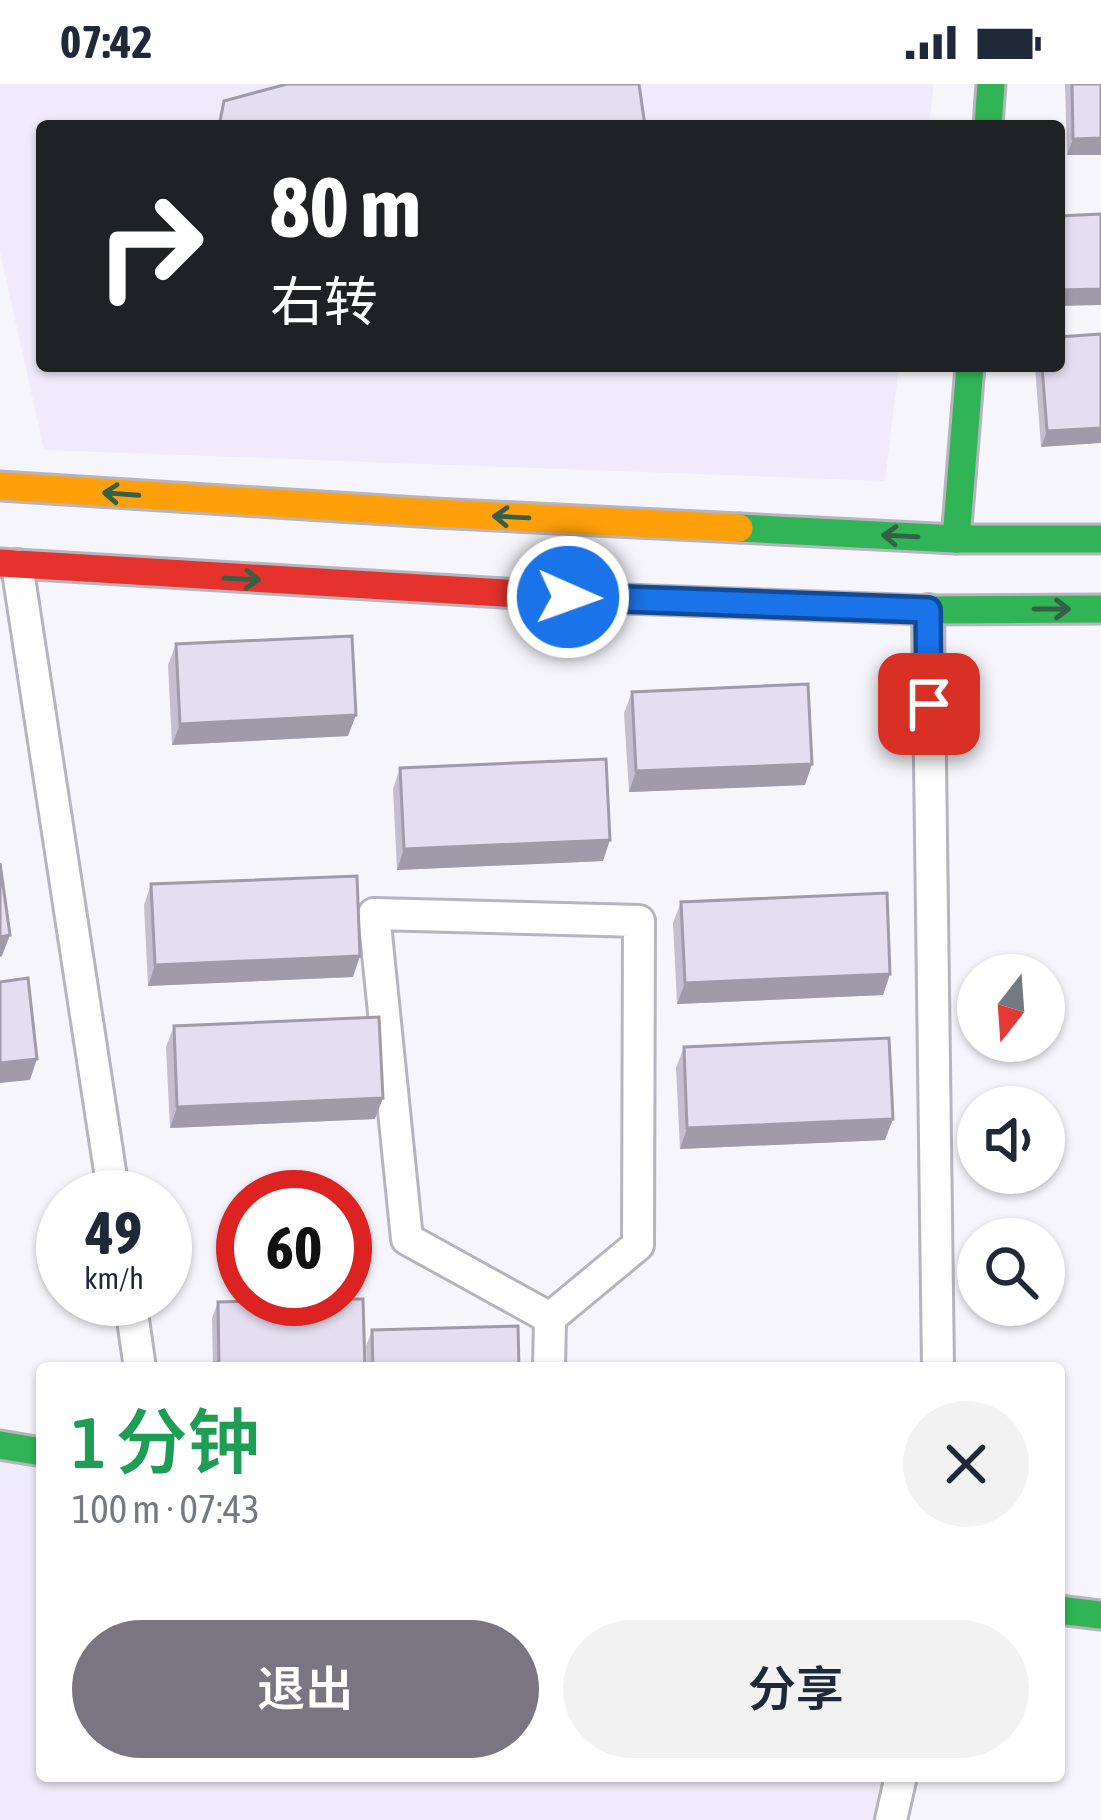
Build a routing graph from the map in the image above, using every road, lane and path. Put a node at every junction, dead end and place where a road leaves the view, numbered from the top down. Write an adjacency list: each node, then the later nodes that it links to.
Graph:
1 (991, 84): 2 (main road)
2 (988, 120)
3 (970, 372): 5 (main road)
4 (0, 486): 5 (main road, one-way to 4)
5 (956, 539): 6 (main road)
6 (1101, 539)
7 (9, 564): 9 (main road, one-way to 9); 10 (street)
8 (1101, 609): 9 (main road, one-way to 8)
9 (928, 610): 15 (street)
10 (110, 1170)
11 (550, 1318): 11 (street); 14 (street)
12 (134, 1326): 13 (street)
13 (139, 1362)
14 (550, 1362)
15 (938, 1362)
16 (0, 1445): 17 (main road)
17 (36, 1451)
18 (1065, 1611): 19 (main road)
19 (1101, 1615)
20 (900, 1782): 21 (street)
21 (891, 1820)

